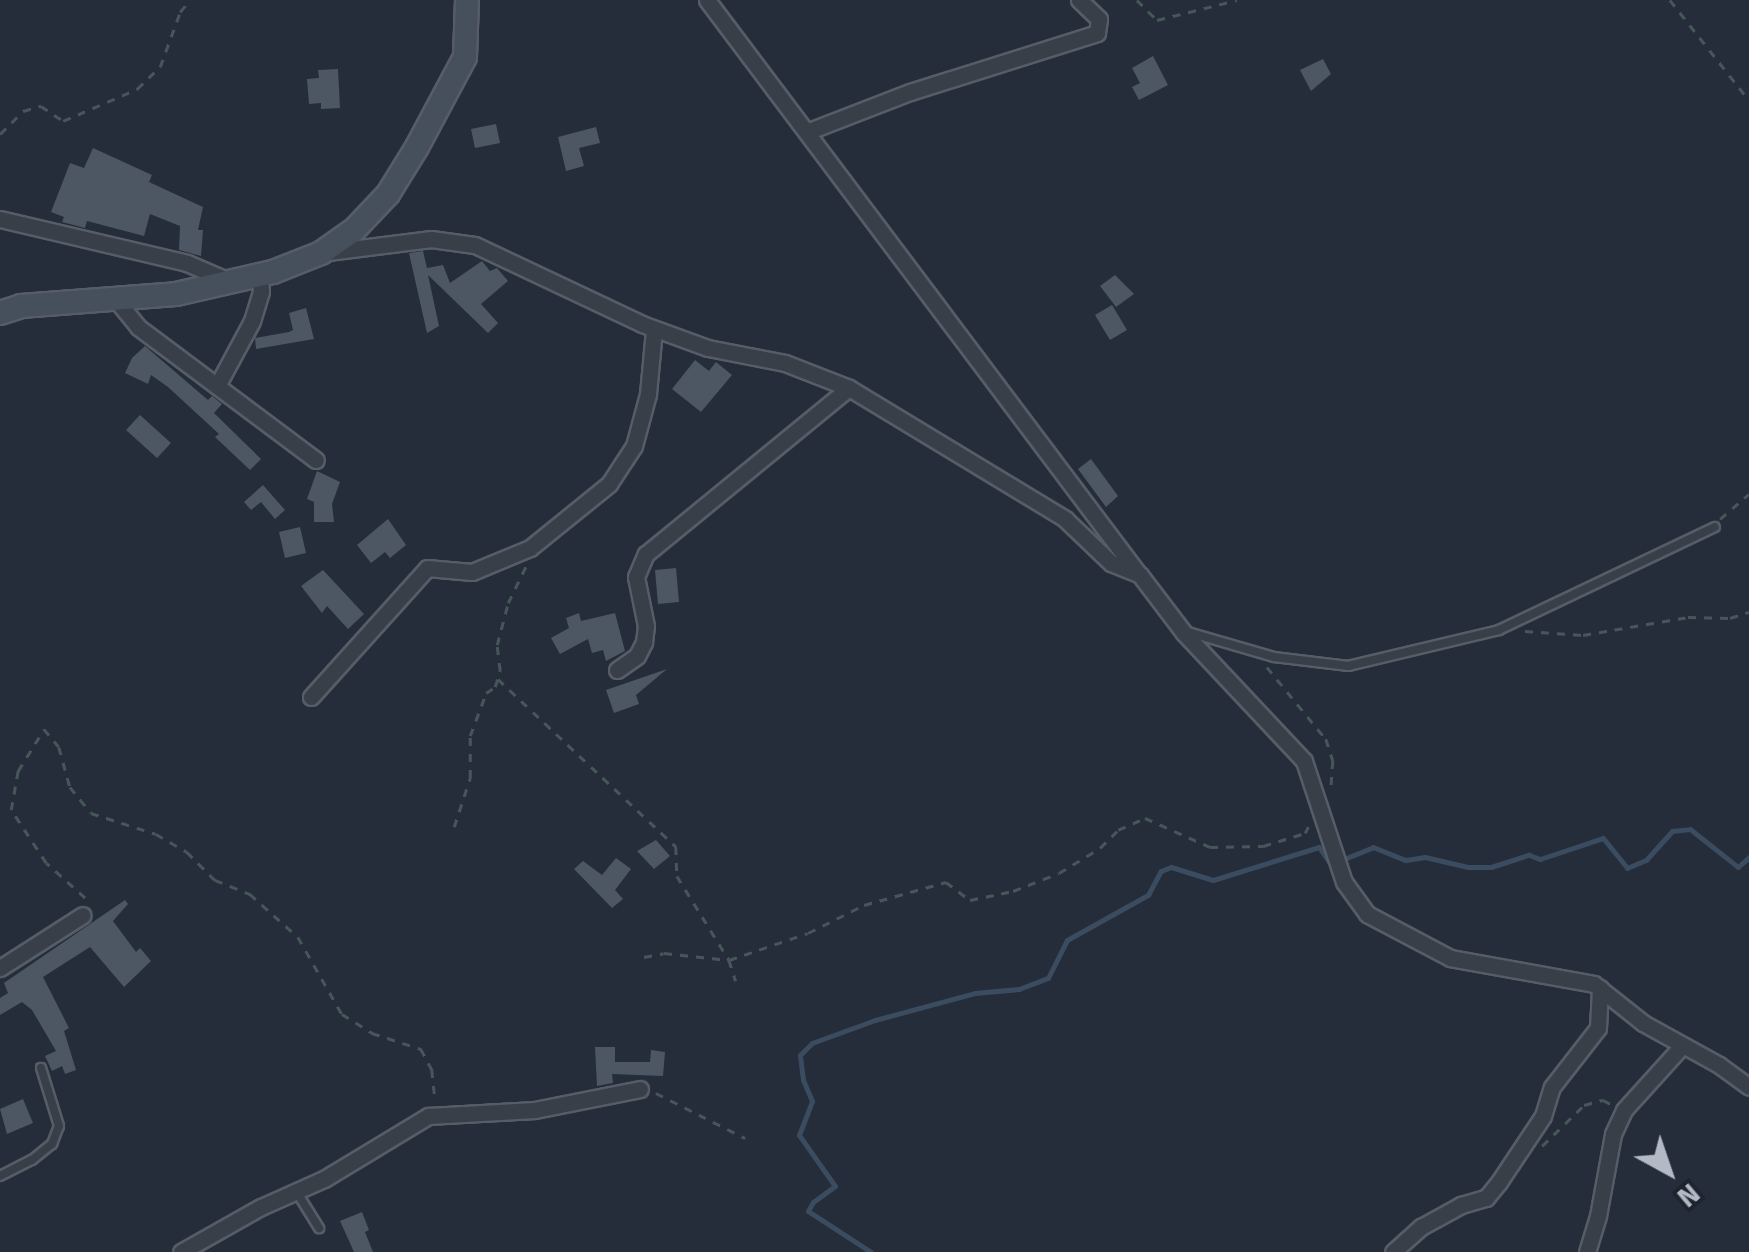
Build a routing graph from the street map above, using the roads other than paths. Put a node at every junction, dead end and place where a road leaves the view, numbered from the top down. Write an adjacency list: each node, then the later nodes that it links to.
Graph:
1 (468, 0): 6 (main road)
2 (708, 0): 4 (street)
3 (1079, 0): 4 (street)
4 (809, 132): 16 (street)
5 (0, 219): 8 (street)
6 (320, 253): 7 (main road); 11 (street)
7 (260, 275): 8 (main road); 12 (street)
8 (232, 283): 9 (main road)
9 (118, 302): 10 (main road); 12 (street)
10 (7, 309)
11 (654, 328): 13 (street); 19 (street)
12 (216, 386): 14 (street)
13 (849, 388): 16 (street); 18 (street)
14 (316, 460)
15 (1715, 527): 17 (lane)
16 (1140, 575): 17 (street)
17 (1180, 628): 22 (street)
18 (617, 670)
19 (312, 697)
20 (83, 916): 21 (street)
21 (0, 968)
22 (1600, 988): 23 (street); 31 (street)
23 (1682, 1047): 26 (street); 32 (street)
24 (41, 1068): 27 (lane)
25 (640, 1088): 28 (street)
26 (1749, 1088)
27 (0, 1176)
28 (296, 1191): 29 (lane); 30 (street)
29 (320, 1228)
30 (181, 1252)
31 (1392, 1252)
32 (1586, 1252)

